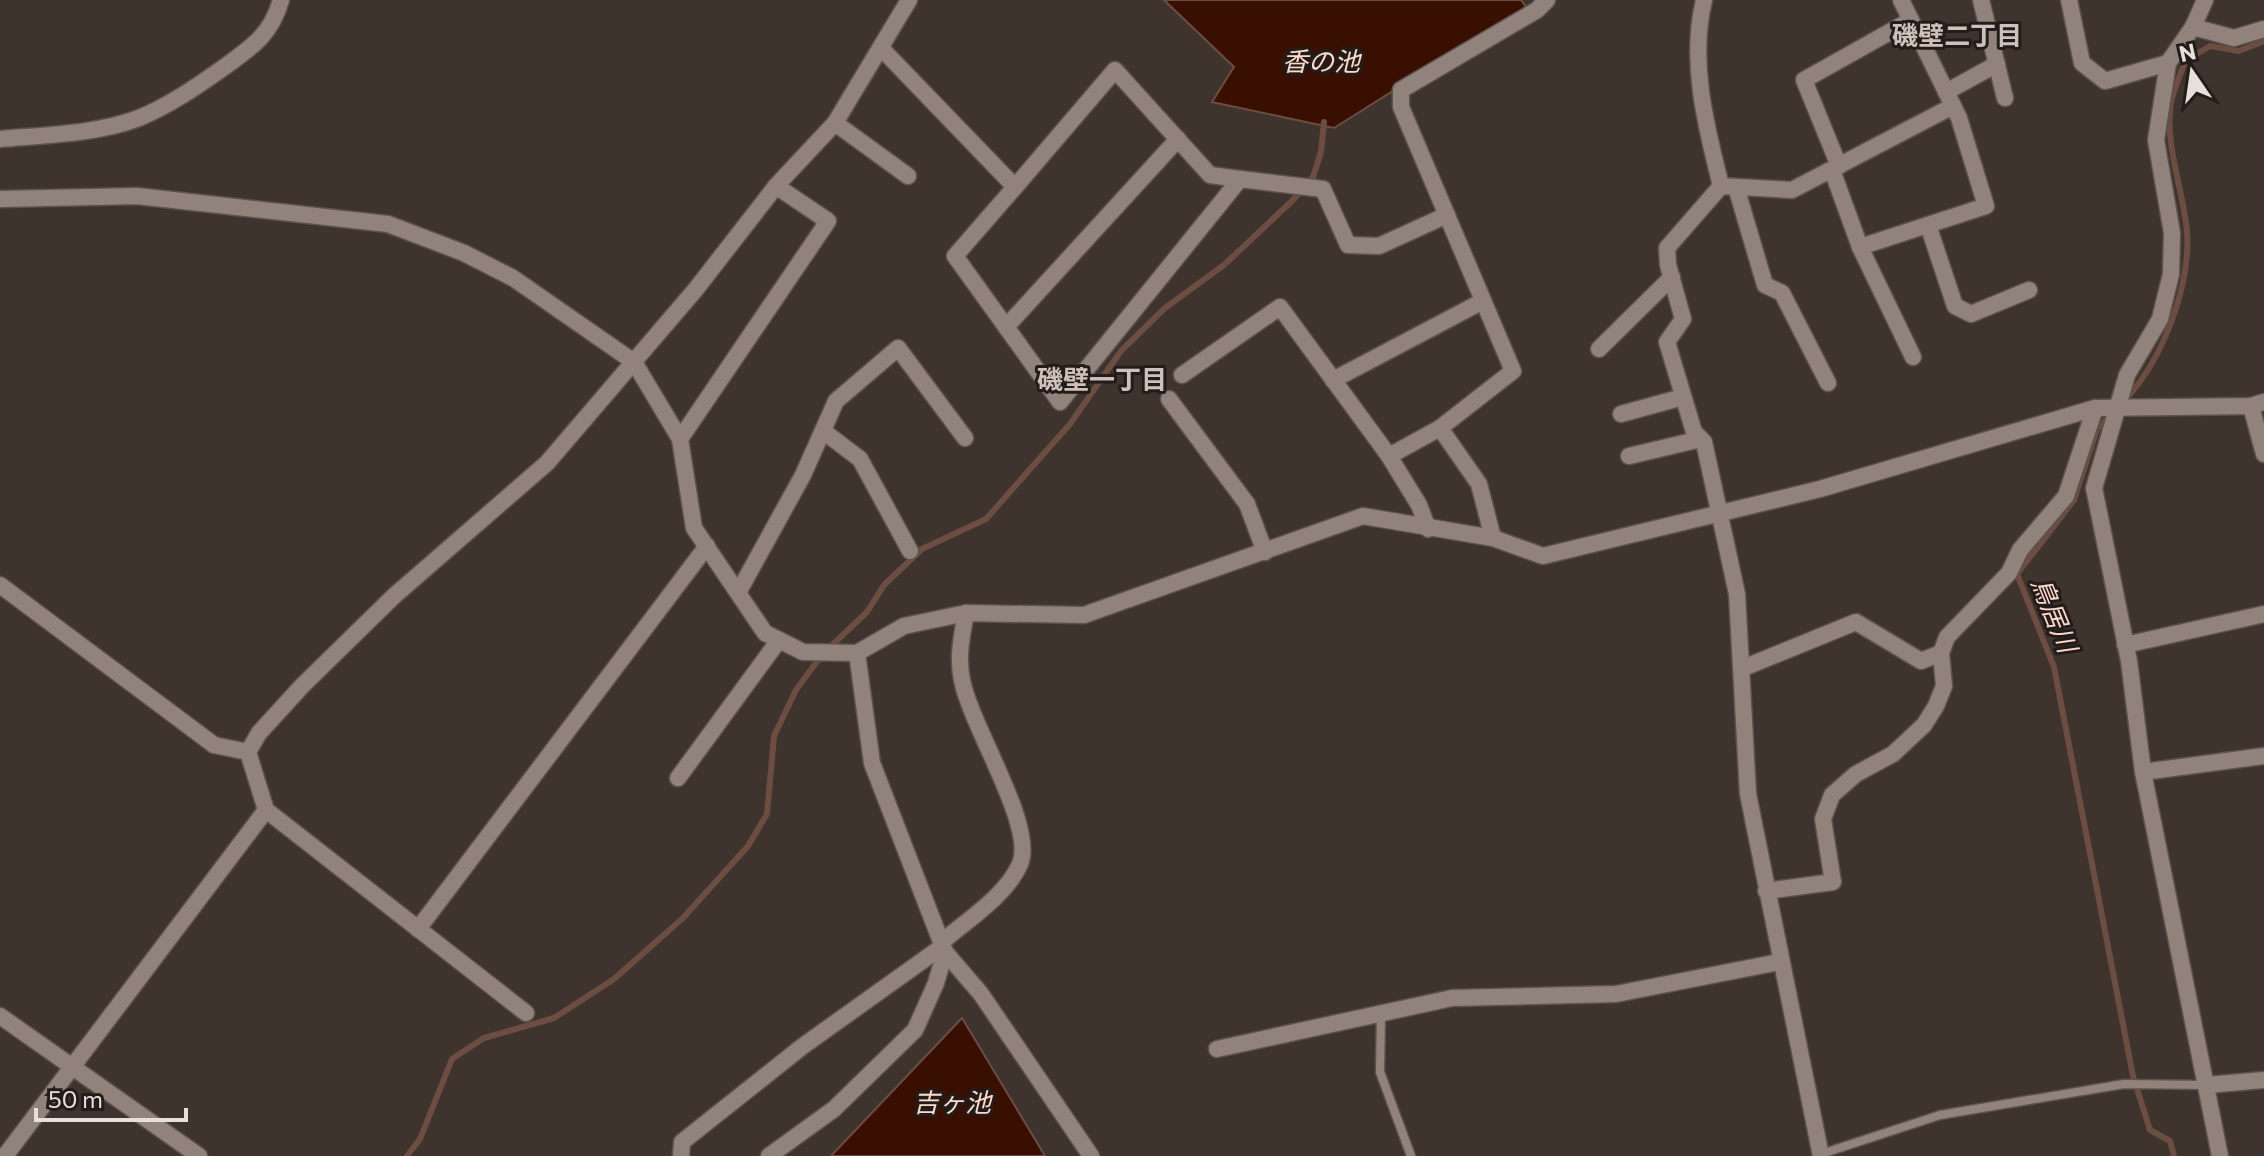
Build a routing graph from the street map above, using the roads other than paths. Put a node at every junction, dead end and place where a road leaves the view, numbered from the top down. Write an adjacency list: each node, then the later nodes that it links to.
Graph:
1 (281, 0): 18 (street)
2 (909, 0): 12 (street)
3 (1704, 0): 24 (street)
4 (1901, 0): 9 (street)
5 (1981, 0): 14 (street)
6 (2069, 0): 13 (street)
7 (2205, 0): 10 (street)
8 (1538, 3): 27 (street)
9 (1911, 20): 16 (street); 20 (street)
10 (2193, 27): 11 (street); 13 (street)
11 (2264, 29)
12 (881, 48): 17 (street); 25 (street)
13 (2168, 63): 43 (street)
14 (1997, 64): 15 (street); 16 (street)
15 (2005, 98)
16 (1950, 99): 20 (street); 28 (street)
17 (835, 123): 21 (street); 23 (street)
18 (0, 139)
19 (1178, 139): 22 (street); 25 (street); 33 (street)
20 (1835, 168): 24 (street); 29 (street)
21 (908, 176)
22 (1240, 179): 27 (street); 33 (street)
23 (776, 186): 36 (street); 49 (street)
24 (1729, 186): 30 (street); 39 (street)
25 (1015, 187): 33 (street)
26 (0, 199): 36 (street)
27 (1447, 215): 32 (street)
28 (1928, 225): 29 (street); 31 (street)
29 (1860, 247): 35 (street)
30 (1672, 277): 34 (street); 40 (street)
31 (2029, 290)
32 (1483, 301): 38 (street); 46 (street)
33 (1006, 327)
34 (1599, 349)
35 (1913, 357)
36 (634, 362): 49 (street); 69 (street)
37 (1182, 375): 38 (street)
38 (1333, 380): 52 (street)
39 (1828, 383)
40 (1683, 397): 45 (street); 50 (street)
41 (1169, 399): 59 (street)
42 (2258, 404): 43 (street); 51 (street)
43 (2119, 407): 44 (street); 65 (street)
44 (2095, 408): 54 (street); 67 (street)
45 (1621, 414)
46 (1440, 428): 52 (street); 56 (street)
47 (823, 431): 48 (street); 58 (street); 61 (street)
48 (965, 438)
49 (680, 439): 57 (street)
50 (1701, 439): 53 (street); 54 (street)
51 (2264, 454)
52 (1389, 456): 55 (street)
53 (1629, 456)
54 (1721, 512): 56 (street); 68 (street)
55 (1428, 529): 56 (street); 59 (street)
56 (1493, 538)
57 (707, 546): 61 (street); 75 (street)
58 (910, 551)
59 (1265, 552): 62 (street)
60 (0, 585): 69 (street)
61 (739, 591): 64 (street)
62 (966, 613): 66 (street); 76 (street)
63 (2264, 614): 65 (street)
64 (779, 640): 66 (street); 72 (street)
65 (2125, 645): 71 (street)
66 (857, 653): 76 (street)
67 (1941, 653): 68 (street); 74 (street)
68 (1743, 668): 74 (street)
69 (248, 752): 73 (street)
70 (2264, 756): 71 (street)
71 (2143, 772): 84 (street)
72 (678, 778)
73 (266, 810): 75 (street); 82 (street)
74 (1766, 891): 77 (street)
75 (418, 929): 78 (street)
76 (943, 947): 88 (street); 89 (street); 90 (street)
77 (1779, 962): 79 (street); 85 (street)
78 (526, 1013)
79 (1381, 1013): 81 (street); 91 (lane)
80 (0, 1016): 82 (street)
81 (1217, 1049)
82 (74, 1067): 86 (street); 87 (street)
83 (2264, 1080): 84 (street)
84 (2207, 1085): 85 (lane); 92 (street)
85 (1821, 1155)
86 (5, 1156)
87 (199, 1156)
88 (681, 1156)
89 (769, 1156)
90 (1091, 1156)
91 (1411, 1156)
92 (2220, 1156)

